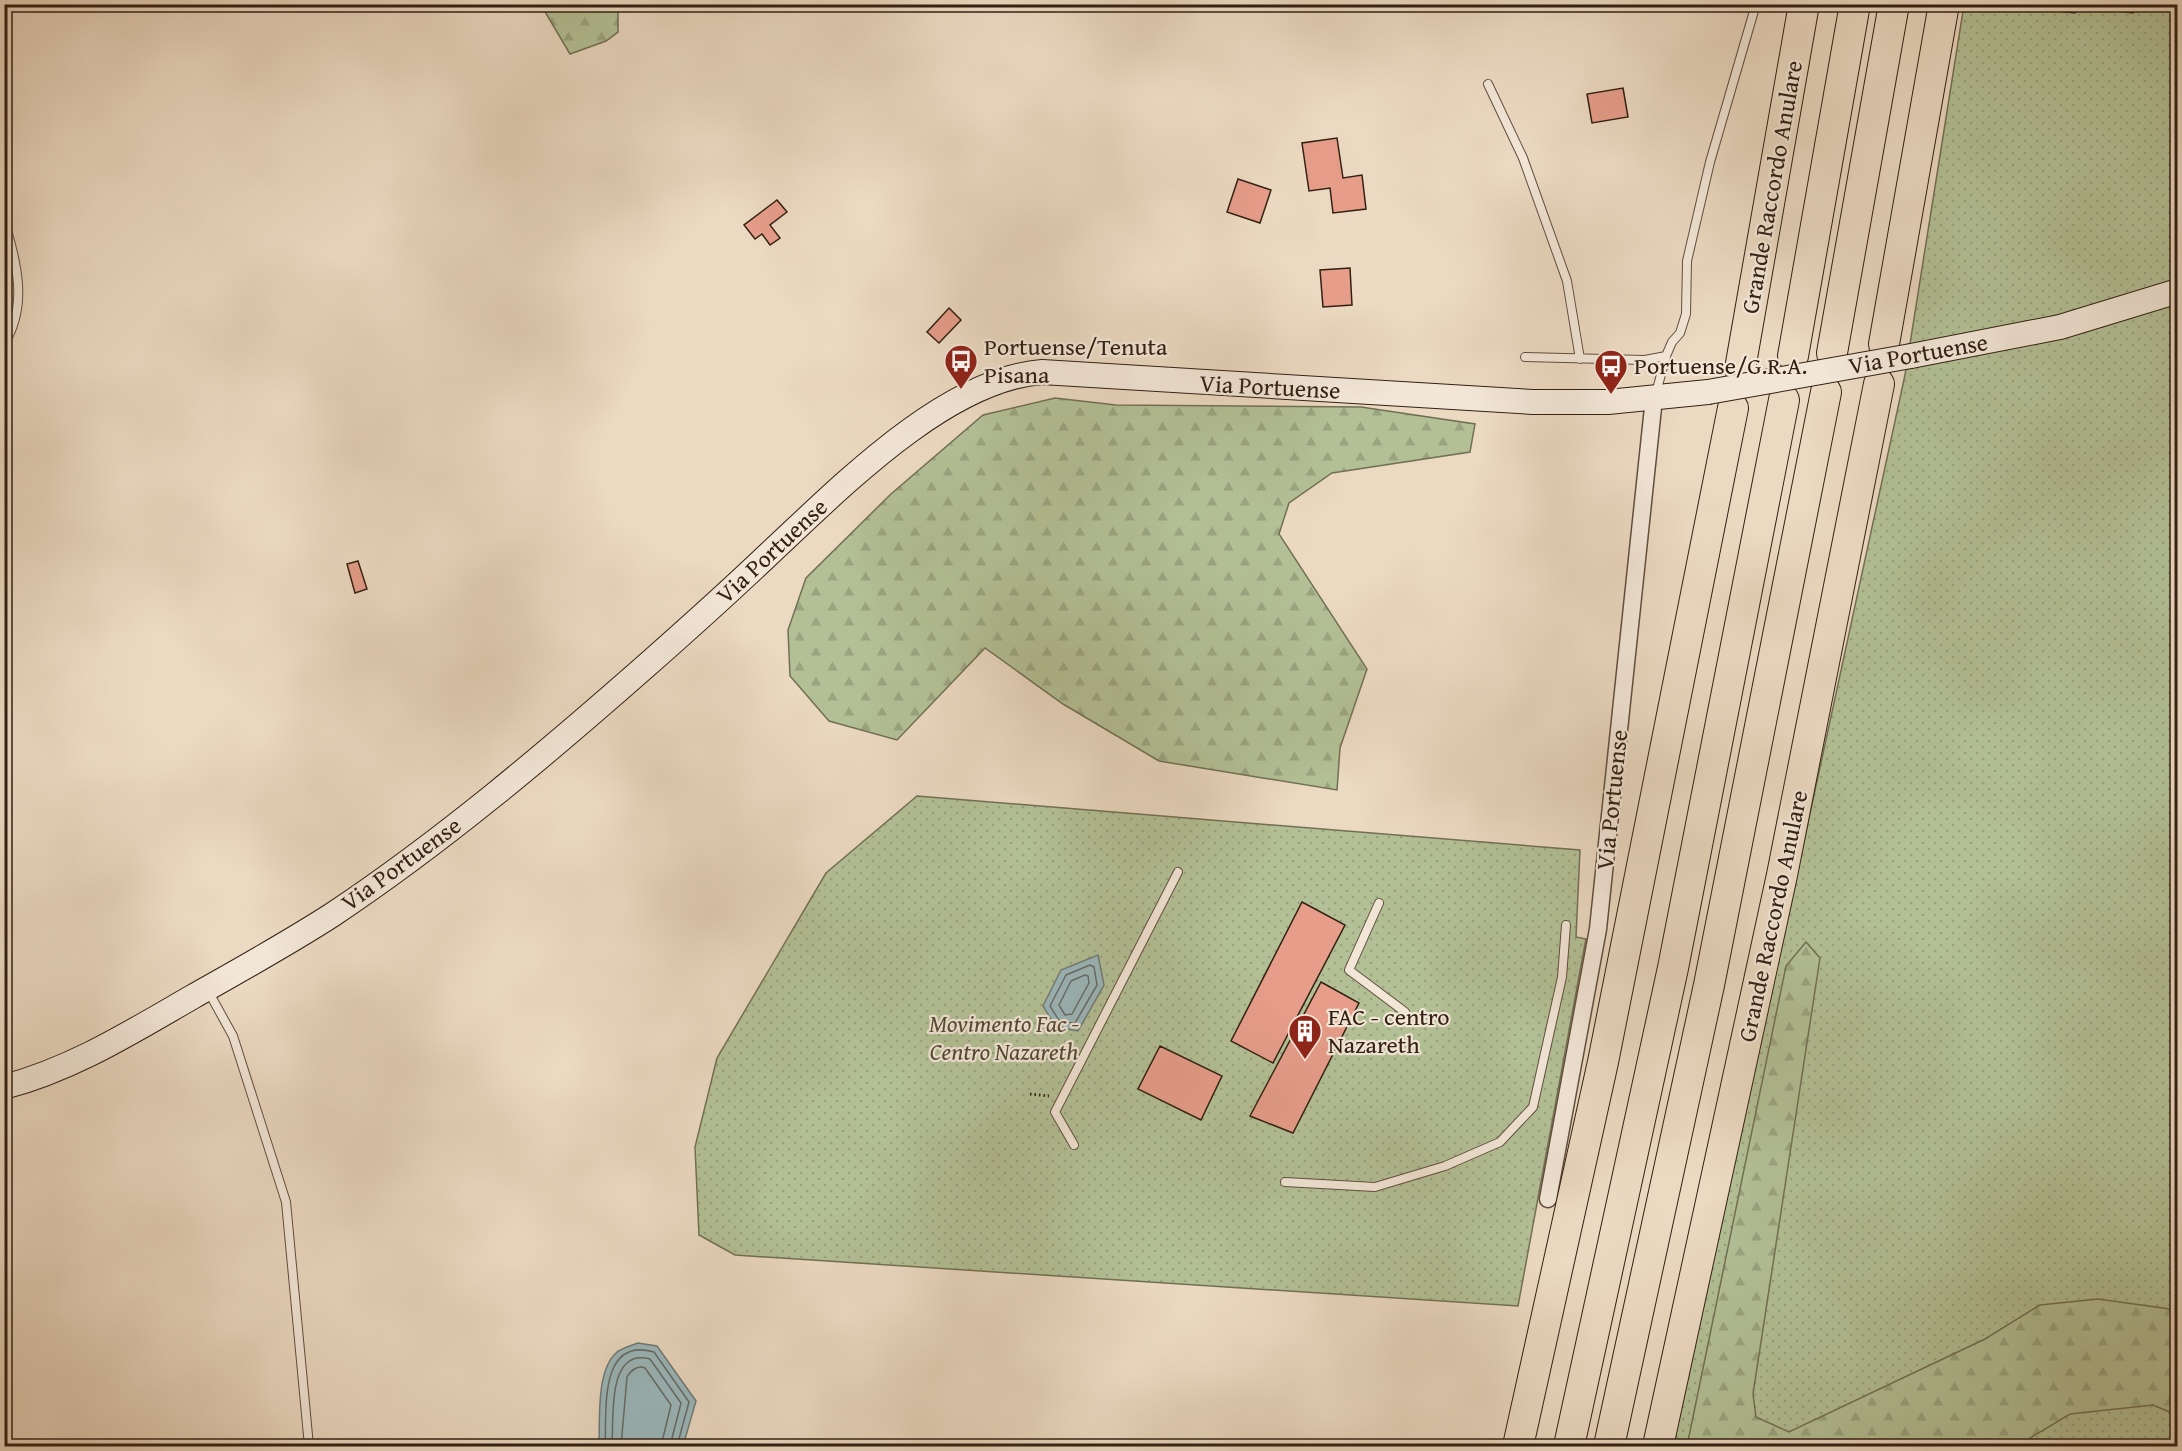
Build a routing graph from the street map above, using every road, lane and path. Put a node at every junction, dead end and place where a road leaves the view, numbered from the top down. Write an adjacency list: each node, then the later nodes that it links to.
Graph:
1 (1756, 4): 12 (lane)
2 (1804, 4): 16 (highway, Grande Raccordo Anulare)
3 (1855, 4): 13 (highway, Grande Raccordo Anulare)
4 (1894, 4): 11 (highway)
5 (1944, 4): 10 (highway)
6 (1488, 84): 15 (lane)
7 (4, 220): 9 (lane)
8 (2178, 291): 19 (main road, Via Portuense, bridge)
9 (4, 344)
10 (1884, 344)
11 (1832, 353)
12 (1666, 356): 15 (lane); 19 (lane)
13 (1793, 356)
14 (1525, 357): 15 (lane)
15 (1580, 358)
16 (1740, 369)
17 (1879, 384): 37 (highway, Grande Raccordo Anulare)
18 (1826, 392): 36 (highway, Grande Raccordo Anulare)
19 (1654, 398): 25 (main road, Via Portuense); 32 (street, Via Portuense)
20 (1784, 400): 35 (highway)
21 (1733, 408): 34 (highway)
22 (1178, 872): 29 (lane)
23 (1379, 903): 26 (lane)
24 (1566, 925): 31 (lane)
25 (207, 989): 27 (main road, Via Portuense); 33 (lane)
26 (1405, 1012)
27 (4, 1087)
28 (1030, 1094): 29 (path)
29 (1062, 1098): 30 (lane)
30 (1074, 1145)
31 (1285, 1182)
32 (1548, 1199)
33 (309, 1446)
34 (1518, 1446)
35 (1569, 1446)
36 (1609, 1446)
37 (1658, 1446)

